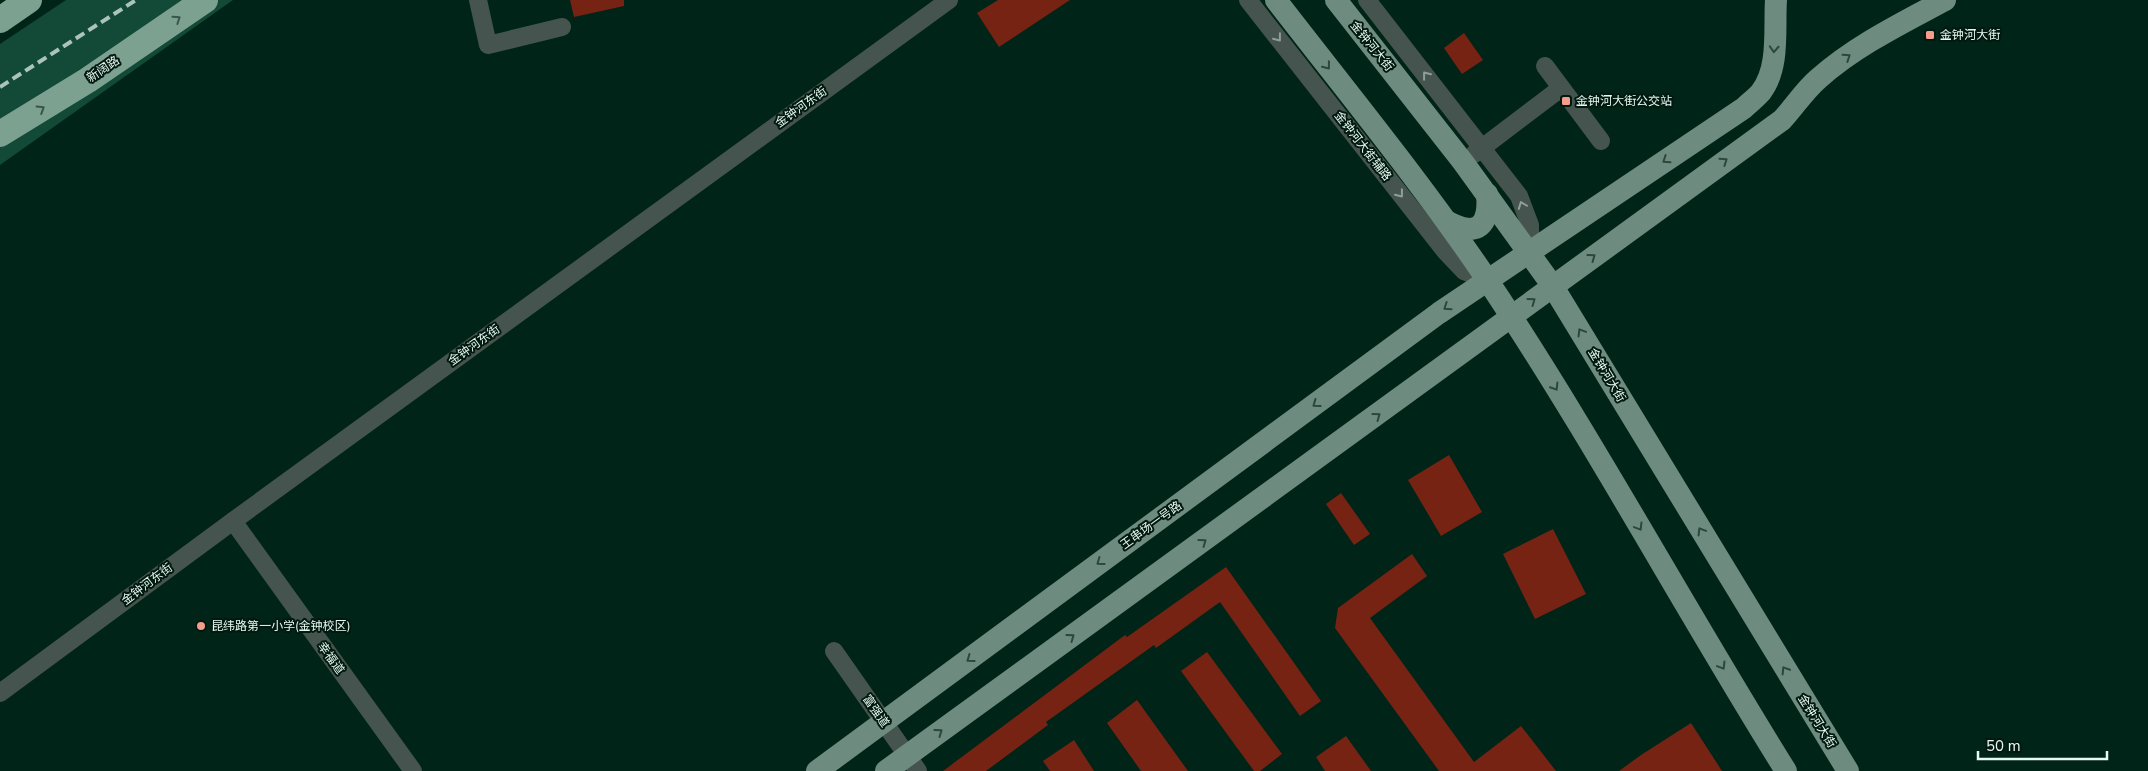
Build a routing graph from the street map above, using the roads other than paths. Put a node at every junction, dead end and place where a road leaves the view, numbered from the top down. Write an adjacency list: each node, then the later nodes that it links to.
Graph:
1 (29, 0): 11 (highway)
2 (205, 0): 15 (highway, 新阔路, one-way to 2)
3 (478, 0): 12 (street)
4 (949, 0): 25 (street, 金钟河东街)
5 (1248, 0): 22 (street, 金钟河大街辅路, one-way to 22)
6 (1276, 0): 20 (main road, one-way to 20)
7 (1336, 0): 18 (main road, 金钟河大街)
8 (1367, 0): 17 (street, one-way to 8)
9 (1776, 0): 21 (main road, 王串场一号路, one-way to 21)
10 (1945, 0): 23 (main road, one-way to 10)
11 (0, 20)
12 (562, 27)
13 (1545, 66): 14 (street)
14 (1561, 88): 16 (street); 17 (street)
15 (0, 134)
16 (1601, 142)
17 (1482, 147): 18 (street); 21 (street, one-way to 17)
18 (1464, 162): 19 (main road, 金钟河大街)
19 (1487, 194): 20 (main road); 21 (main road, 金钟河大街)
20 (1448, 222): 22 (main road)
21 (1530, 252): 22 (main road, 王串场一号路); 23 (main road, 金钟河大街)
22 (1487, 280): 24 (main road); 28 (main road, 王串场一号路, one-way to 28)
23 (1552, 286): 24 (main road, one-way to 23); 34 (main road, 金钟河大街, one-way to 23)
24 (1511, 316): 29 (main road, one-way to 24); 33 (main road, one-way to 33)
25 (233, 521): 27 (street, 金钟河东街); 30 (street, 幸福道)
26 (834, 651): 28 (street, 富强道)
27 (0, 693)
28 (884, 722): 29 (street, 富强道); 31 (main road, 王串场一号路)
29 (912, 763): 32 (main road)
30 (413, 771)
31 (817, 771)
32 (886, 771)
33 (1786, 771)
34 (1848, 771)

